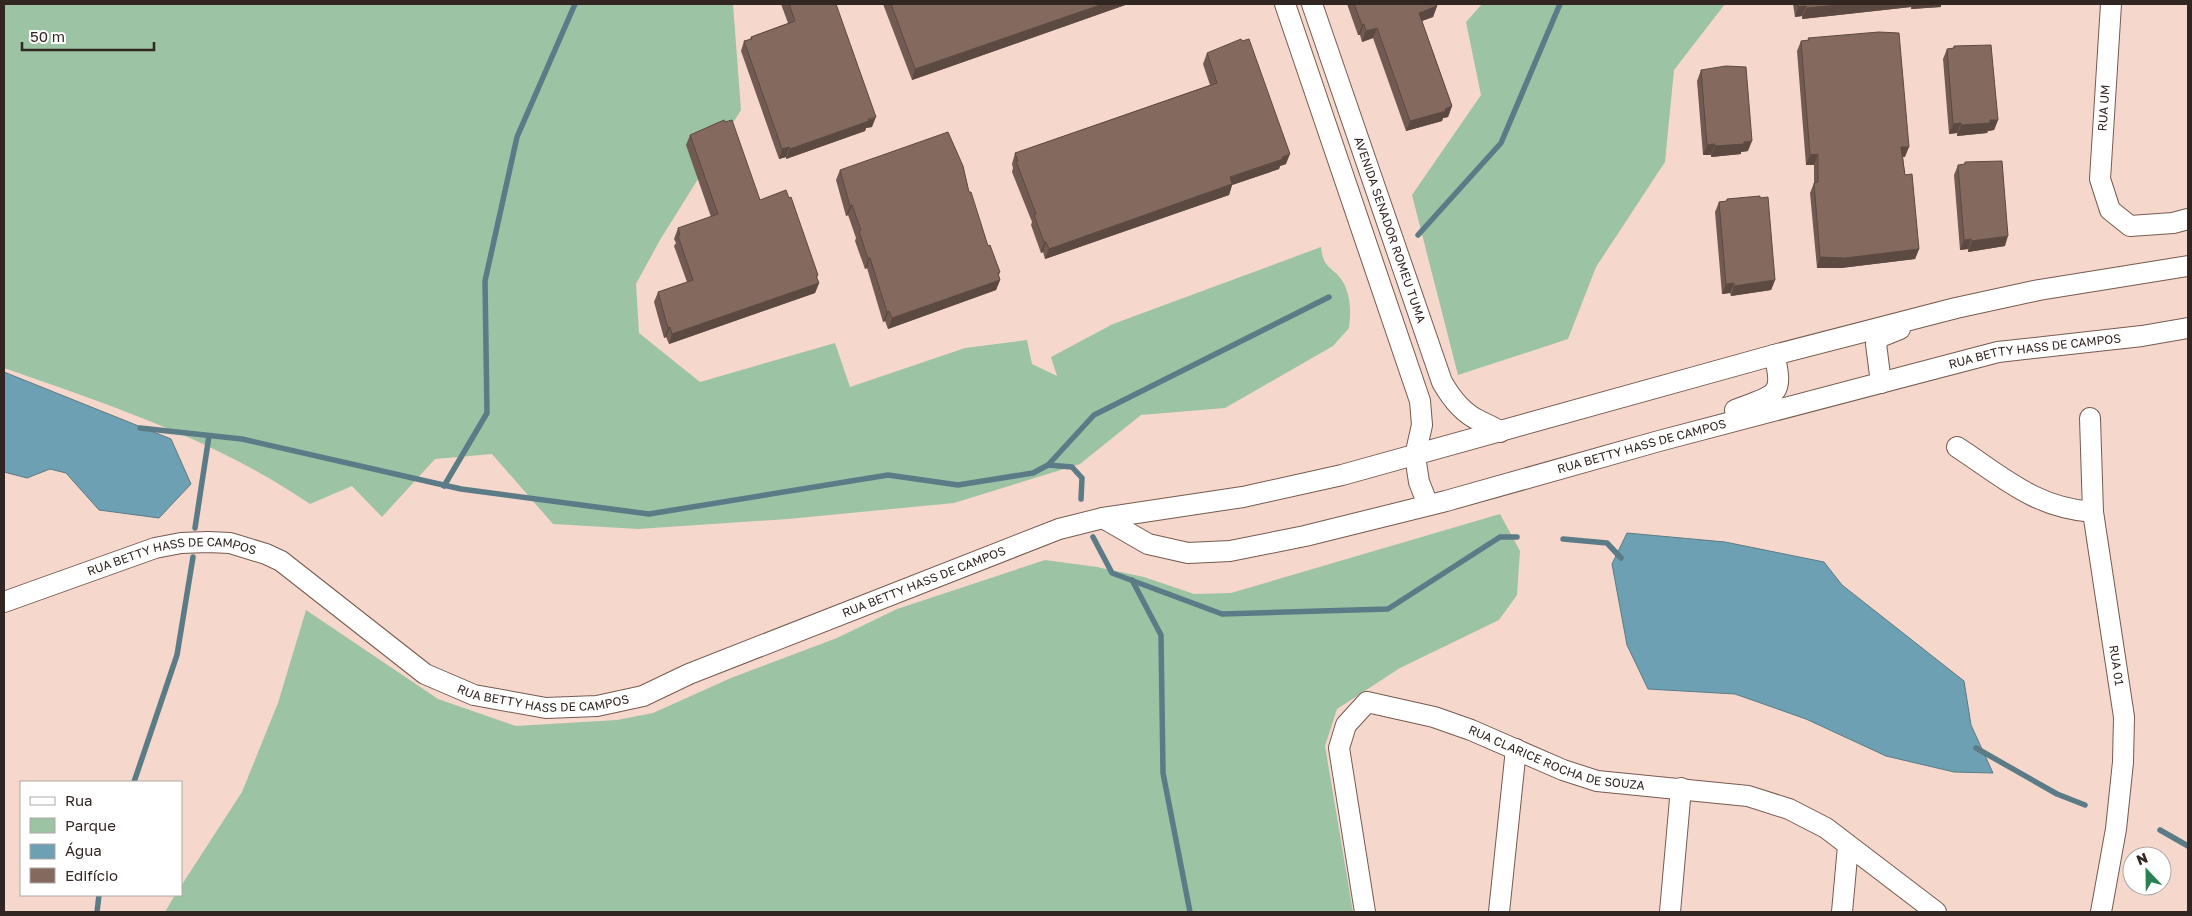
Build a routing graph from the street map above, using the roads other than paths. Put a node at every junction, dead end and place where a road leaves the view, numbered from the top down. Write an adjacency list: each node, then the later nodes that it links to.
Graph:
1 (1284, 4): 14 (street)
2 (1312, 4): 11 (street, AVENIDA SENADOR ROMEU TUMA)
3 (2111, 4): 4 (street, RUA UM)
4 (2188, 219)
5 (2188, 266): 6 (street, RUA BETTY HASS DE CAMPOS)
6 (1956, 308): 8 (street, RUA BETTY HASS DE CAMPOS); 9 (street)
7 (2188, 328): 9 (street, RUA BETTY HASS DE CAMPOS)
8 (1774, 355): 11 (street, RUA BETTY HASS DE CAMPOS); 12 (street)
9 (1882, 383): 12 (street, RUA BETTY HASS DE CAMPOS)
10 (2090, 418): 16 (street, RUA 01)
11 (1500, 432): 14 (street, RUA BETTY HASS DE CAMPOS)
12 (1659, 441): 15 (street, RUA BETTY HASS DE CAMPOS)
13 (1957, 447): 16 (street)
14 (1415, 456): 15 (street); 17 (street, RUA BETTY HASS DE CAMPOS)
15 (1428, 505): 17 (street, RUA BETTY HASS DE CAMPOS)
16 (2093, 512): 27 (street, RUA 01)
17 (1104, 518): 18 (street, RUA BETTY HASS DE CAMPOS)
18 (4, 602)
19 (1516, 749): 20 (street, RUA CLARICE ROCHA DE SOUZA); 22 (street, RUA CLARICE ROCHA DE SOUZA); 23 (street)
20 (1681, 788): 21 (street, RUA CLARICE ROCHA DE SOUZA); 24 (street)
21 (1848, 846): 25 (street); 26 (street, RUA CLARICE ROCHA DE SOUZA)
22 (1364, 912)
23 (1499, 912)
24 (1670, 912)
25 (1842, 912)
26 (1936, 912)
27 (2100, 912)

